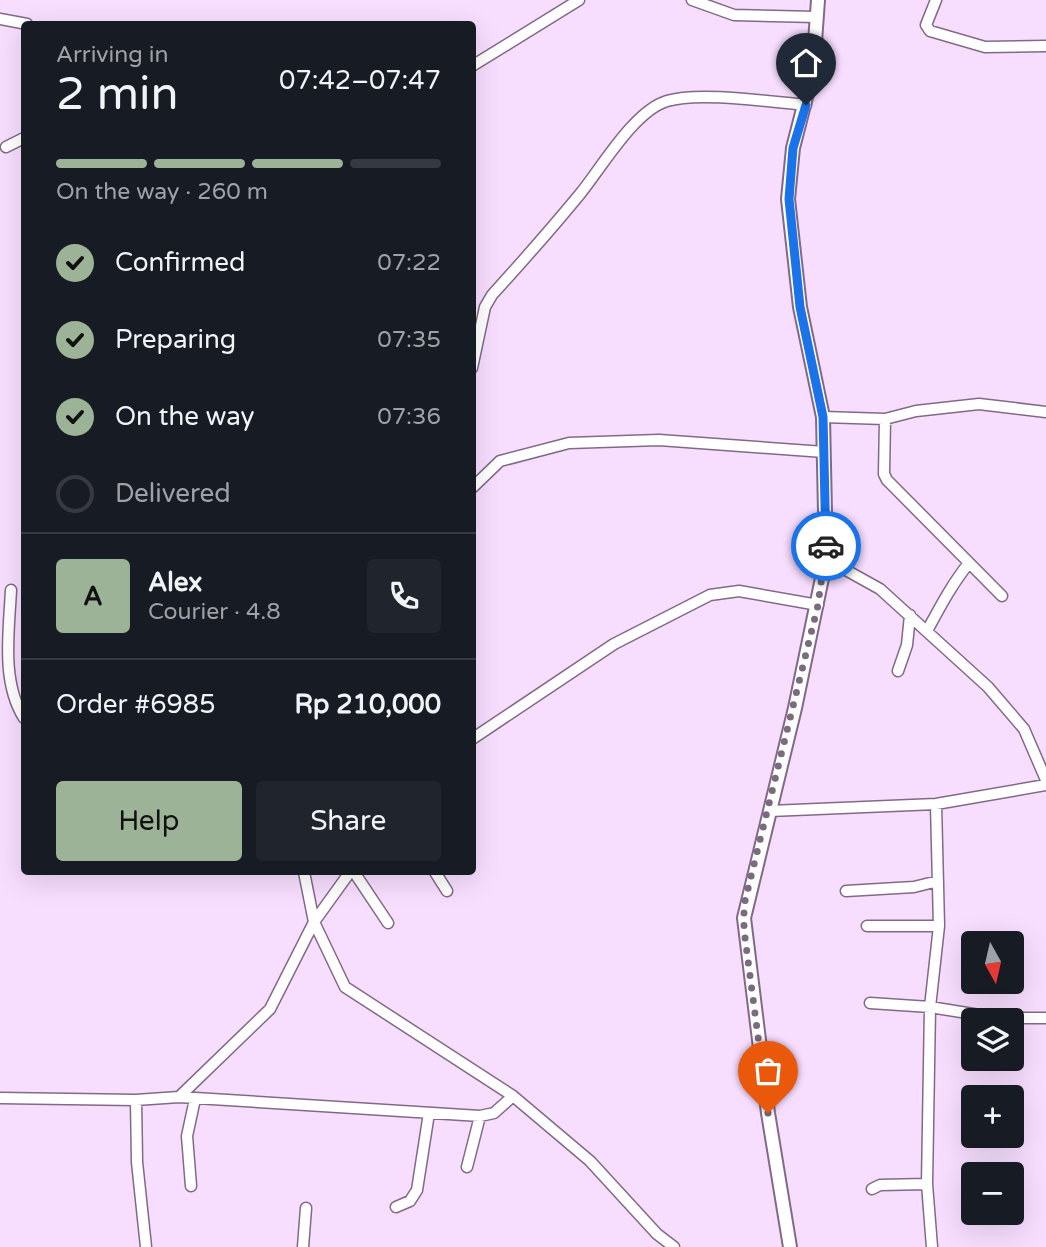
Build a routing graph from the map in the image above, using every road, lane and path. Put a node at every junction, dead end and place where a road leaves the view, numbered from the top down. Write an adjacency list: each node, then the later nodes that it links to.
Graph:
1 (579, 0): 9 (street)
2 (692, 0): 5 (street)
3 (818, 0): 5 (street)
4 (936, 0): 8 (street)
5 (816, 18): 10 (street)
6 (0, 19): 7 (street)
7 (21, 23)
8 (1046, 46)
9 (476, 64)
10 (806, 105): 13 (street); 17 (street)
11 (21, 140): 12 (street)
12 (6, 147)
13 (485, 307): 14 (street); 15 (street)
14 (476, 309)
15 (476, 349)
16 (1046, 412): 18 (street)
17 (823, 417): 18 (street); 19 (street)
18 (885, 419): 22 (street)
19 (824, 453): 20 (street); 21 (street)
20 (476, 484)
21 (826, 559): 25 (street); 26 (street)
22 (969, 563): 24 (street); 27 (street)
23 (11, 590): 29 (street)
24 (1002, 596)
25 (818, 605): 30 (street); 33 (street)
26 (910, 615): 27 (street); 28 (street)
27 (927, 631): 31 (street)
28 (898, 671)
29 (21, 713)
30 (476, 736)
31 (1046, 783): 32 (street)
32 (936, 804): 33 (street); 38 (street)
33 (770, 811): 64 (street)
34 (305, 875): 41 (street)
35 (350, 875): 41 (street)
36 (354, 875): 42 (street)
37 (437, 875): 39 (street)
38 (938, 881): 40 (street); 44 (street)
39 (447, 891)
40 (846, 891)
41 (314, 922): 48 (street); 49 (street)
42 (388, 923)
43 (867, 926): 44 (street)
44 (939, 926): 46 (street)
45 (870, 1003): 46 (street)
46 (930, 1007): 47 (street); 56 (street)
47 (1046, 1018)
48 (513, 1096): 54 (street); 63 (street)
49 (179, 1097): 51 (street); 52 (street)
50 (0, 1098): 52 (street)
51 (195, 1099): 53 (street); 57 (street)
52 (136, 1100): 61 (street)
53 (429, 1113): 54 (street); 59 (street)
54 (480, 1116): 55 (street)
55 (467, 1167)
56 (927, 1184): 58 (street); 65 (street)
57 (191, 1185)
58 (872, 1189)
59 (396, 1207)
60 (306, 1208): 62 (street)
61 (146, 1247)
62 (303, 1247)
63 (674, 1247)
64 (790, 1247)
65 (932, 1247)

